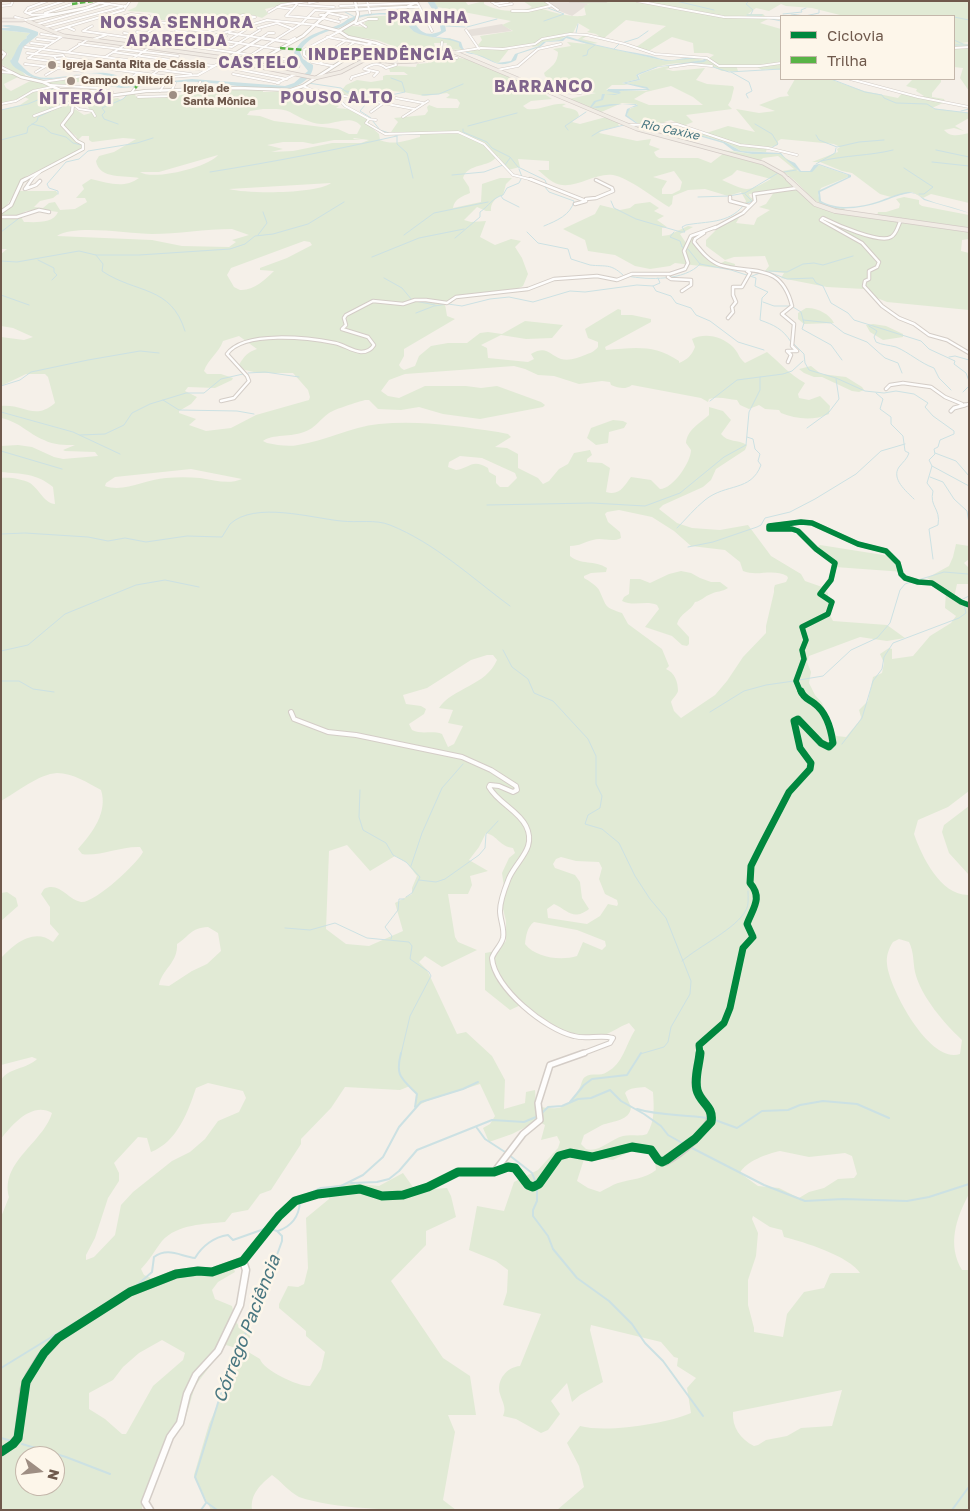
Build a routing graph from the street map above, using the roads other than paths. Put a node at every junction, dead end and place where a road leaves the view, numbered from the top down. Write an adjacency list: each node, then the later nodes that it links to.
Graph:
1 (13, 1): 26 (street)
2 (47, 1): 15 (street)
3 (64, 1): 25 (street)
4 (81, 1): 20 (street)
5 (130, 1): 27 (street)
6 (308, 1): 32 (street)
7 (318, 1): 22 (street)
8 (339, 1): 35 (street)
9 (355, 1): 36 (main road)
10 (367, 1): 33 (street)
11 (544, 1): 31 (street)
12 (570, 1): 13 (street)
13 (606, 1)
14 (637, 1): 57 (street)
15 (44, 2): 25 (street); 43 (street)
16 (102, 2): 21 (street); 41 (main road)
17 (494, 2): 18 (street); 29 (street)
18 (508, 2): 24 (street)
19 (328, 3): 28 (street)
20 (72, 4): 25 (street); 47 (street)
21 (110, 4): 27 (street); 45 (street)
22 (297, 4): 28 (street); 37 (street)
23 (418, 4): 33 (street); 33 (main road); 100 (street)
24 (512, 4): 29 (street); 30 (street)
25 (53, 5): 43 (street)
26 (1, 6)
27 (126, 6): 34 (street); 38 (street)
28 (326, 6): 46 (street)
29 (506, 6): 30 (street)
30 (516, 6)
31 (550, 6): 39 (street); 40 (street)
32 (277, 7): 37 (street); 42 (street)
33 (368, 7): 36 (main road); 44 (street)
34 (117, 8): 38 (street); 55 (street)
35 (340, 8): 36 (main road); 46 (main road)
36 (357, 8): 77 (main road)
37 (292, 9): 53 (street)
38 (124, 10): 51 (street)
39 (558, 10)
40 (512, 11)
41 (68, 12): 45 (street); 47 (street); 60 (main road)
42 (269, 12)
43 (27, 13): 47 (street)
44 (370, 13)
45 (74, 14): 55 (street); 72 (street)
46 (326, 14): 50 (street); 56 (street); 56 (street); 66 (street); 66 (street); 81 (main road)
47 (40, 15)
48 (138, 15): 58 (street); 65 (street); 73 (street)
49 (243, 15): 70 (street); 74 (street)
50 (320, 15)
51 (105, 16): 58 (street); 61 (street)
52 (273, 16): 62 (street)
53 (286, 16): 56 (street); 63 (street)
54 (16, 17): 60 (street)
55 (82, 17): 61 (street); 85 (street)
56 (308, 18): 71 (street)
57 (780, 18)
58 (114, 19): 65 (street); 68 (street)
59 (377, 19): 77 (street)
60 (25, 20): 64 (main road); 72 (main road)
61 (90, 20): 86 (street)
62 (266, 20): 63 (street); 67 (street)
63 (280, 20): 71 (street)
64 (1, 21)
65 (119, 21): 73 (street)
66 (339, 21)
67 (256, 22): 75 (street); 76 (street)
68 (101, 23)
69 (143, 23): 80 (street); 89 (street)
70 (236, 23): 83 (street); 84 (street)
71 (302, 23): 81 (street); 92 (street)
72 (38, 24): 85 (main road); 113 (main road)
73 (113, 24): 78 (street)
74 (218, 24): 83 (street); 89 (street)
75 (251, 24): 84 (street); 91 (street)
76 (267, 24)
77 (359, 24): 99 (main road)
78 (108, 25)
79 (135, 25): 87 (street)
80 (160, 25): 87 (street)
81 (316, 25): 99 (street); 137 (main road)
82 (92, 26): 111 (street)
83 (225, 26): 90 (street); 102 (street)
84 (245, 26): 90 (street)
85 (46, 27): 93 (main road)
86 (67, 27): 93 (street); 94 (street)
87 (156, 28): 106 (street)
88 (180, 28): 101 (street)
89 (204, 28): 101 (street)
90 (235, 29): 103 (street)
91 (260, 29): 92 (street); 110 (street); 117 (street)
92 (294, 29): 132 (street)
93 (53, 30): 113 (main road)
94 (74, 30)
95 (127, 30): 105 (street); 106 (street)
96 (245, 30): 109 (street)
97 (466, 30): 163 (street)
98 (176, 31): 101 (street)
99 (339, 31): 119 (street); 139 (main road)
100 (432, 31)
101 (202, 32): 102 (street); 115 (street)
102 (209, 32)
103 (226, 32): 109 (street); 122 (street)
104 (71, 33): 113 (street)
105 (124, 33): 112 (street); 114 (street)
106 (148, 33): 112 (street)
107 (274, 33): 110 (street)
108 (41, 34): 113 (street)
109 (238, 34): 117 (street); 128 (street)
110 (268, 34): 123 (street)
111 (107, 35): 114 (street); 130 (street)
112 (144, 35): 121 (street); 127 (street)
113 (64, 36): 118 (main road); 133 (street)
114 (118, 36): 120 (street); 126 (street)
115 (195, 36): 121 (street); 122 (street)
116 (226, 36): 131 (street)
117 (250, 36): 123 (street); 144 (street)
118 (75, 37): 129 (main road); 130 (main road)
119 (325, 37): 135 (street); 198 (street)
120 (128, 38): 127 (street); 142 (street)
121 (164, 38): 134 (street); 136 (street)
122 (206, 38): 131 (street); 136 (street)
123 (261, 38): 132 (street); 149 (street)
124 (295, 38): 137 (street)
125 (37, 39): 133 (street)
126 (114, 39)
127 (138, 39): 134 (street); 142 (street)
128 (231, 39)
129 (87, 40): 142 (main road); 145 (street)
130 (94, 40): 142 (main road)
131 (219, 40): 144 (street)
132 (275, 40): 137 (street); 153 (street)
133 (54, 41): 148 (street)
134 (158, 41): 150 (street); 152 (street)
135 (345, 41): 138 (street); 154 (street)
136 (198, 42): 143 (street); 150 (street)
137 (288, 42): 162 (main road)
138 (355, 42): 146 (street); 169 (street)
139 (372, 42): 146 (main road); 158 (main road)
140 (442, 42): 175 (street)
141 (31, 43): 148 (street)
142 (127, 43): 152 (main road); 161 (street)
143 (213, 43): 144 (street); 156 (street)
144 (238, 43): 149 (street)
145 (79, 44): 161 (street); 165 (street)
146 (367, 44): 157 (main road); 158 (street)
147 (561, 44): 219 (street)
148 (47, 45): 160 (street)
149 (251, 45): 153 (street); 172 (street)
150 (193, 46): 156 (street); 168 (street)
151 (26, 47): 160 (street)
152 (150, 47): 167 (street); 168 (main road)
153 (264, 47): 162 (street); 172 (street)
154 (336, 47)
155 (969, 47): 159 (street)
156 (206, 48): 172 (street)
157 (360, 48): 173 (main road); 175 (street)
158 (388, 48): 175 (main road)
159 (955, 48)
160 (41, 49): 165 (street); 174 (street)
161 (118, 49): 166 (street); 167 (street)
162 (278, 49): 179 (main road)
163 (479, 49): 170 (street); 205 (street)
164 (1, 51): 186 (main road)
165 (67, 52): 176 (street); 182 (street)
166 (113, 52): 177 (street); 182 (street)
167 (142, 52): 177 (street); 178 (street)
168 (184, 52): 178 (street); 184 (main road)
169 (339, 52): 173 (street); 198 (street)
170 (453, 52): 175 (main road); 219 (main road)
171 (27, 53): 174 (street)
172 (237, 53): 184 (street)
173 (353, 53): 180 (main road); 181 (street)
174 (34, 54): 183 (street); 193 (street)
175 (441, 54): 185 (street); 195 (main road)
176 (64, 56): 183 (street); 194 (street)
177 (137, 56): 188 (street); 189 (street)
178 (178, 56): 189 (street)
179 (266, 56): 190 (main road); 191 (street)
180 (348, 56): 187 (street); 208 (main road)
181 (374, 56)
182 (105, 57): 188 (street); 194 (street)
183 (55, 58): 193 (street)
184 (228, 58): 190 (main road); 201 (street); 202 (main road)
185 (457, 58)
186 (1, 59)
187 (364, 59): 195 (main road); 235 (main road)
188 (130, 60): 199 (street); 200 (street)
189 (173, 60): 200 (street); 201 (street)
190 (259, 60): 192 (main road); 202 (main road)
191 (290, 60)
192 (266, 61): 203 (street); 204 (main road)
193 (52, 62): 206 (street); 207 (street)
194 (99, 62): 199 (street); 207 (street)
195 (395, 62): 222 (street)
196 (780, 63): 205 (street)
197 (25, 64): 206 (street)
198 (320, 64): 208 (street)
199 (124, 65): 215 (street); 216 (street)
200 (166, 65): 216 (street); 217 (street)
201 (215, 65): 217 (street); 218 (street)
202 (251, 65): 212 (main road); 218 (street)
203 (261, 65)
204 (278, 65): 213 (street); 227 (main road)
205 (713, 65): 210 (street)
206 (45, 66): 211 (street); 221 (street)
207 (91, 66): 214 (street); 215 (street)
208 (332, 66): 235 (main road)
209 (1, 67): 223 (main road)
210 (670, 67)
211 (58, 68): 214 (street); 230 (street)
212 (265, 68): 226 (street); 227 (main road)
213 (285, 68)
214 (70, 69): 224 (street)
215 (116, 70): 225 (street)
216 (159, 70): 228 (street); 231 (street)
217 (206, 70): 231 (street)
218 (241, 70): 226 (street); 233 (street)
219 (497, 70): 260 (main road)
220 (1, 72): 223 (street)
221 (36, 72)
222 (369, 72): 232 (street); 237 (street)
223 (12, 73): 240 (main road)
224 (64, 73)
225 (138, 73): 228 (street); 243 (street)
226 (256, 73): 233 (street); 236 (street)
227 (288, 73): 229 (main road)
228 (152, 74): 231 (street); 246 (street)
229 (296, 74): 235 (main road); 236 (street)
230 (46, 75)
231 (198, 75)
232 (374, 76)
233 (248, 77): 245 (street)
234 (96, 78): 239 (street)
235 (314, 78): 250 (main road)
236 (287, 79): 245 (street)
237 (351, 79)
238 (854, 80): 275 (street)
239 (102, 81): 240 (street); 252 (street)
240 (43, 82): 249 (main road)
241 (200, 82): 255 (street)
242 (91, 83): 251 (street)
243 (124, 83)
244 (175, 83): 254 (street)
245 (279, 83): 247 (street)
246 (139, 84)
247 (275, 84)
248 (164, 85): 257 (street)
249 (51, 86): 251 (street); 258 (main road); 273 (street)
250 (303, 86): 256 (main road); 263 (street)
251 (87, 87): 252 (street)
252 (98, 88): 258 (street)
253 (135, 88): 259 (street)
254 (172, 90): 255 (main road); 257 (main road); 265 (street)
255 (196, 90): 256 (main road)
256 (291, 90): 268 (street)
257 (160, 91): 259 (main road)
258 (112, 92): 261 (main road)
259 (132, 92): 261 (main road)
260 (549, 92): 262 (street); 283 (main road)
261 (126, 93): 266 (main road)
262 (581, 93)
263 (334, 94): 268 (street); 270 (street)
264 (401, 96): 267 (street)
265 (138, 97)
266 (82, 98): 274 (main road); 278 (street)
267 (396, 98): 271 (street); 272 (street)
268 (338, 100): 281 (street)
269 (428, 101): 272 (street)
270 (385, 102): 271 (street); 277 (street)
271 (389, 103): 276 (street)
272 (423, 103): 276 (street)
273 (1, 104)
274 (73, 104): 279 (street); 285 (main road)
275 (969, 107)
276 (414, 108): 280 (street)
277 (371, 112)
278 (34, 116)
279 (94, 116)
280 (403, 117)
281 (368, 119): 282 (street); 290 (street)
282 (376, 120)
283 (627, 125): 284 (street); 288 (main road)
284 (797, 155)
285 (41, 170): 287 (street); 293 (main road)
286 (596, 180): 290 (street)
287 (40, 182)
288 (797, 188): 292 (street); 296 (main road)
289 (730, 197): 292 (street)
290 (586, 199): 291 (street)
291 (575, 204)
292 (749, 206): 297 (street)
293 (1, 212)
294 (49, 212): 295 (street)
295 (1, 217)
296 (901, 220): 298 (main road); 304 (street)
297 (716, 227): 299 (street); 300 (street)
298 (969, 230)
299 (737, 269): 301 (street); 305 (street)
300 (669, 276): 302 (street); 307 (street)
301 (749, 276): 303 (street)
302 (682, 291)
303 (728, 318)
304 (969, 353)
305 (788, 362)
306 (886, 389): 308 (street)
307 (221, 401)
308 (962, 404): 309 (street); 310 (street)
309 (969, 404)
310 (951, 412)
311 (969, 605): 313 (street)
312 (291, 712): 313 (street)
313 (494, 1172): 314 (street)
314 (243, 1261): 315 (street); 316 (street)
315 (1, 1452)
316 (150, 1510)

